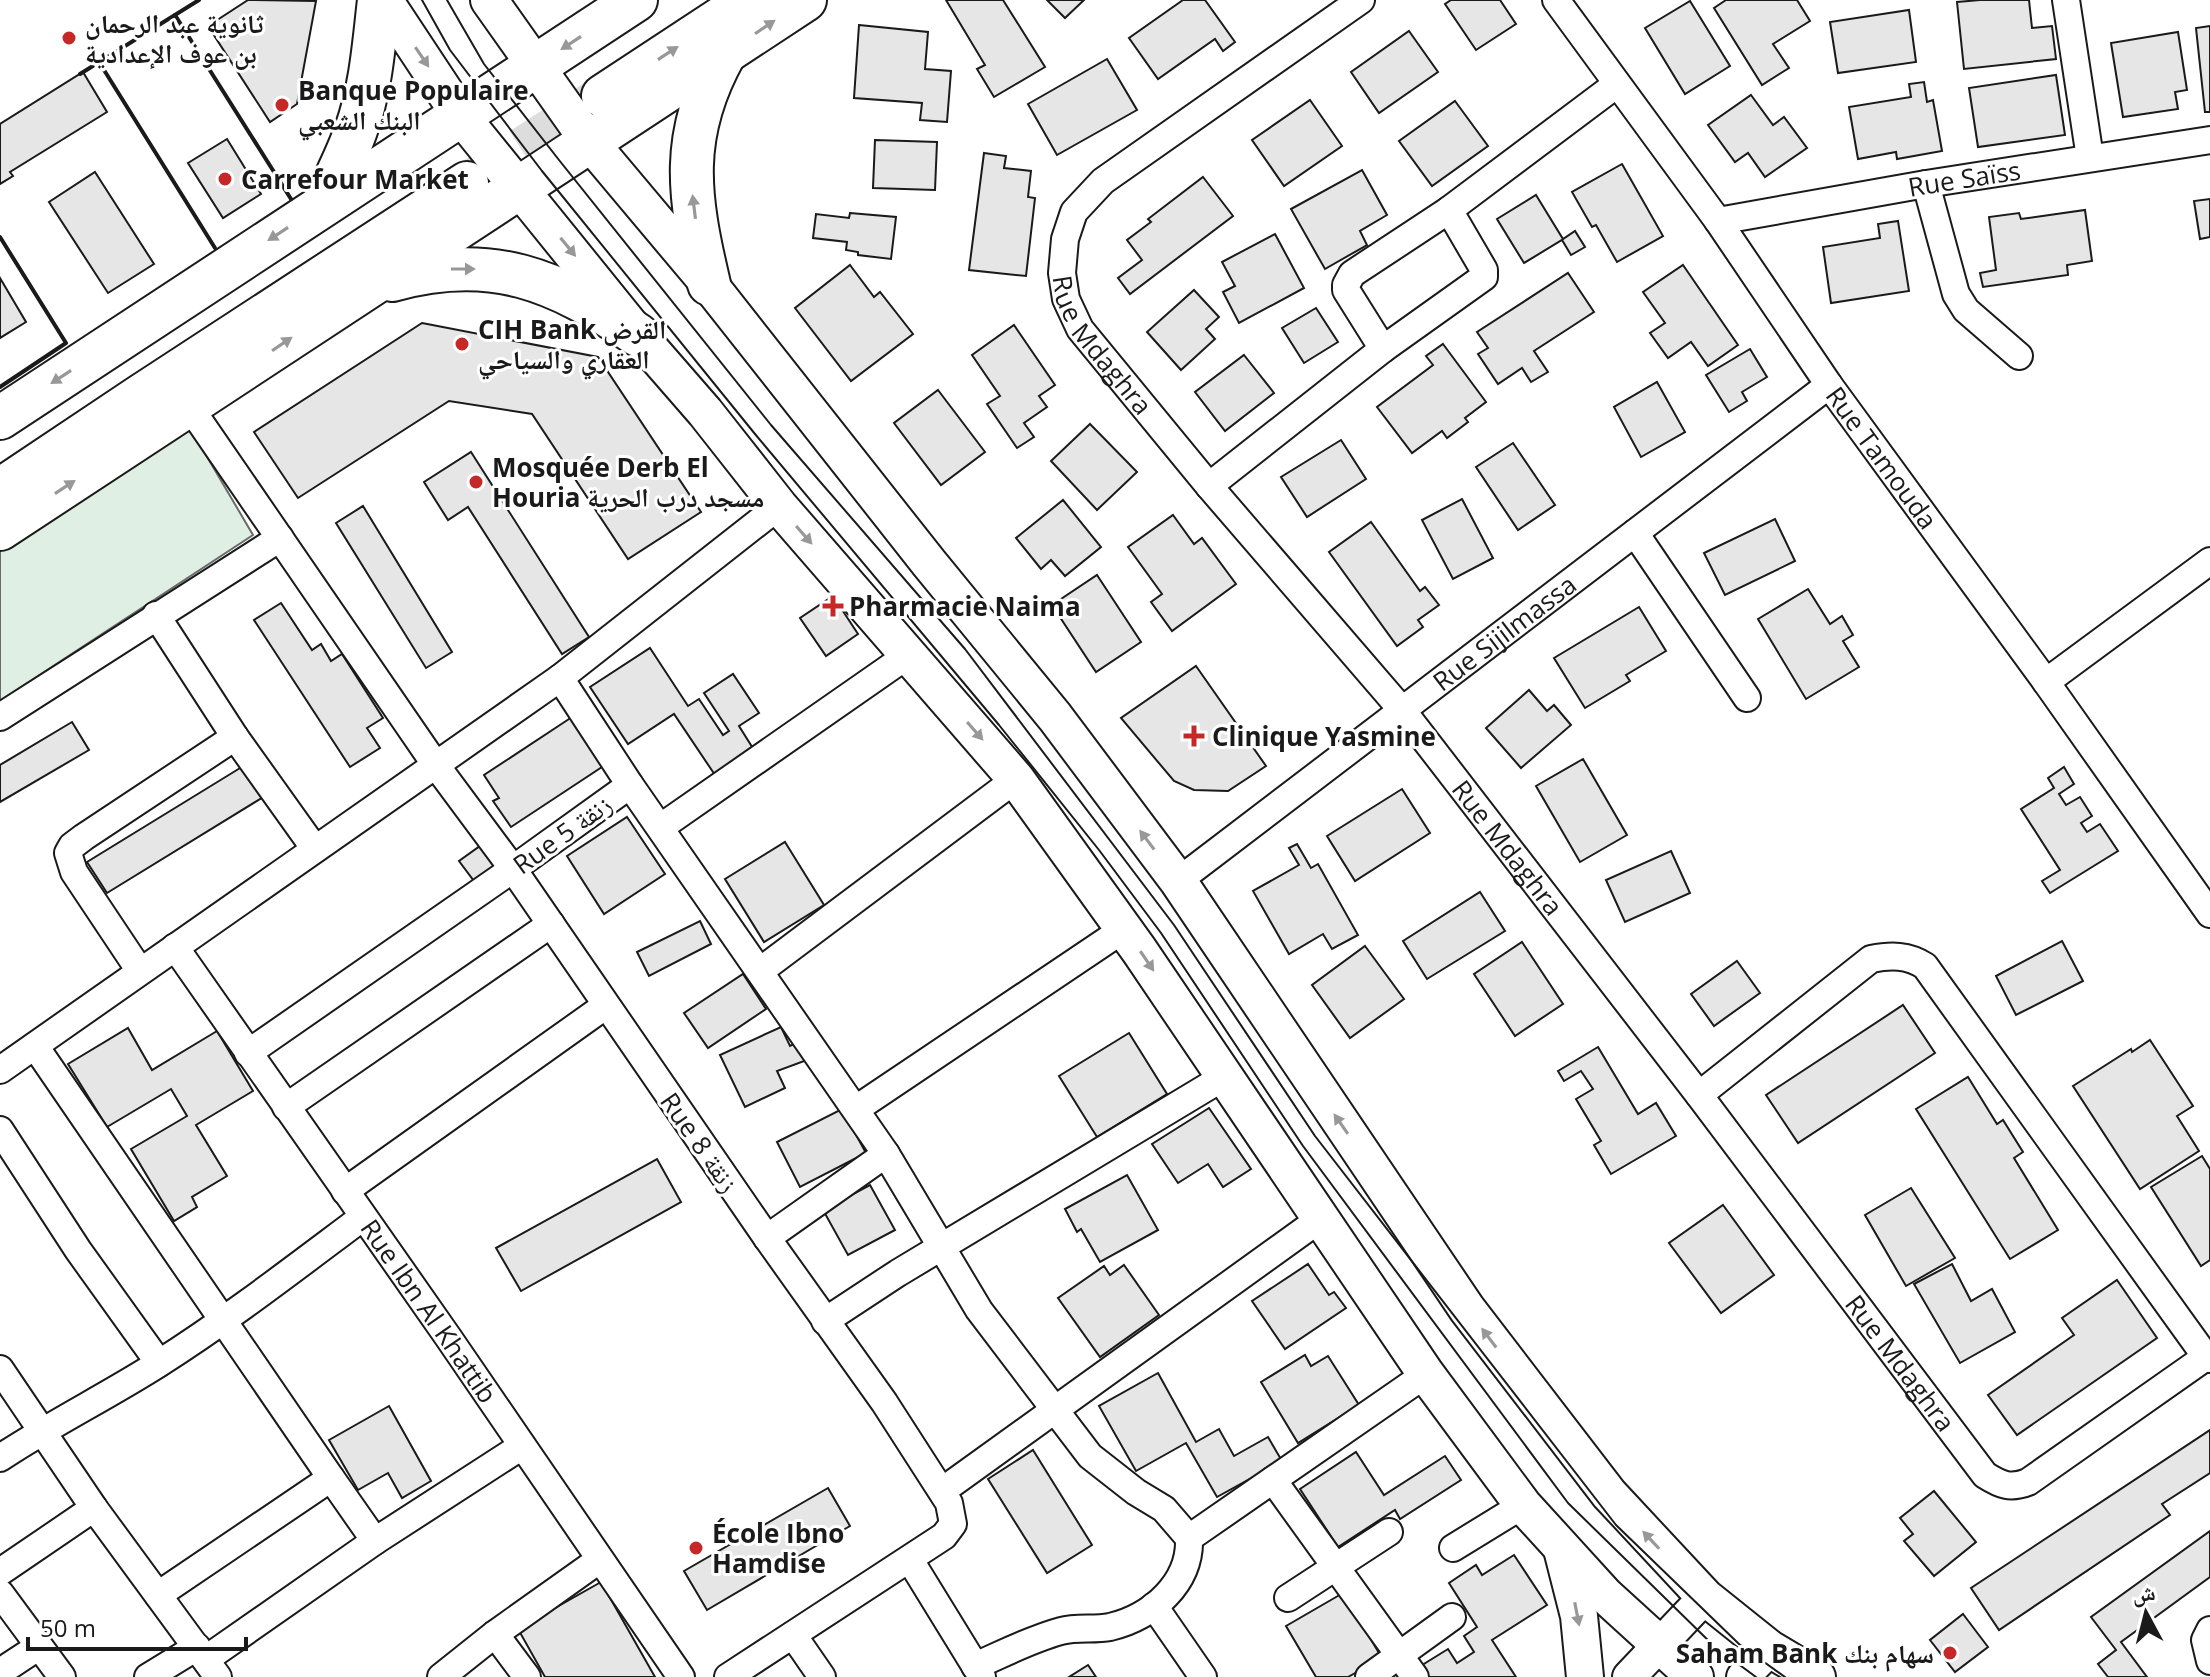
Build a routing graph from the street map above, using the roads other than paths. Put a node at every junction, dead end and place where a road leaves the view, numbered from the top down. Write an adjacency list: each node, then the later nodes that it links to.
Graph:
1 (381, 0): 13 (main road, one-way to 13); 19 (main road)
2 (489, 0): 11 (main road)
3 (636, 0): 11 (main road, one-way to 11)
4 (698, 0): 5 (main road, one-way to 5)
5 (749, 0)
6 (805, 0): 10 (main road, one-way to 6)
7 (1361, 0): 31 (street, Rue Mdaghra)
8 (1556, 0): 12 (street, Rue Tamouda)
9 (2066, 0): 16 (street)
10 (725, 53): 14 (main road); 22 (main road, one-way to 10)
11 (534, 67): 13 (main road); 14 (main road)
12 (1617, 84): 20 (street); 21 (street, Rue Tamouda)
13 (460, 115): 18 (main road); 19 (main road)
14 (588, 140): 18 (main road); 22 (main road)
15 (2210, 140): 16 (street, Rue Saïss)
16 (2090, 158): 17 (street, Rue Saïss)
17 (1926, 184): 21 (street, Rue Saïss); 26 (street)
18 (520, 186): 23 (main road); 24 (main road, one-way to 24)
19 (323, 205): 29 (main road, one-way to 29)
20 (1449, 210): 25 (street); 25 (street)
21 (1718, 221): 27 (street, Rue Tamouda)
22 (709, 284): 52 (main road, one-way to 22)
23 (361, 292): 24 (main road, one-way to 24); 28 (main road, one-way to 23)
24 (638, 335): 33 (main road)
25 (1383, 349): 31 (street)
26 (2019, 356)
27 (1829, 385): 35 (street, Rue Sijilmassa); 41 (street, Rue Tamouda)
28 (189, 406): 34 (main road, one-way to 28); 36 (street, Rue 8 زنقة)
29 (0, 418)
30 (0, 458): 32 (main road)
31 (1209, 486): 43 (street, Rue Mdaghra)
32 (0, 490)
33 (779, 506): 39 (main road, one-way to 39); 40 (street)
34 (0, 529)
35 (1635, 533): 42 (street); 43 (street, Rue Sijilmassa)
36 (280, 538): 38 (street); 46 (street, Rue 8 زنقة)
37 (2210, 561): 41 (street)
38 (156, 615): 44 (street); 45 (street)
39 (908, 655): 47 (main road, one-way to 47); 49 (street)
40 (560, 678): 46 (street); 48 (street)
41 (2046, 682): 53 (street, Rue Tamouda)
42 (1747, 698)
43 (1402, 710): 52 (street, Rue Sijilmassa); 64 (street, Rue Mdaghra)
44 (0, 717)
45 (235, 737): 50 (street); 57 (street)
46 (435, 764): 50 (street); 51 (street, Rue 8 زنقة)
47 (1016, 779): 55 (main road); 58 (street)
48 (630, 785): 49 (street, Rue 5 زنقة); 51 (street, Rue 5 زنقة)
49 (661, 827): 58 (street, Rue 5 زنقة)
50 (315, 849): 56 (street)
51 (513, 869): 54 (street, Rue 8 زنقة); 61 (street, Rue 5 زنقة)
52 (1178, 881): 100 (main road, one-way to 52)
53 (2208, 907)
54 (551, 924): 59 (street, Rue 8 زنقة); 65 (street)
55 (1124, 929): 63 (main road, one-way to 63); 66 (street)
56 (175, 947): 57 (street); 61 (street, Rue Ibn Al Khattib)
57 (140, 971): 60 (street)
58 (760, 971): 66 (street, Rue 5 زنقة)
59 (605, 1006): 69 (street); 72 (street, Rue 8 زنقة)
60 (35, 1046): 62 (street); 74 (street)
61 (248, 1053): 65 (street, Rue Ibn Al Khattib)
62 (0, 1070)
63 (1224, 1077): 71 (main road); 73 (street)
64 (1699, 1095): 76 (street, Rue Mdaghra); 76 (street)
65 (286, 1107): 69 (street, Rue Ibn Al Khattib)
66 (856, 1109): 68 (street, Rue 5 زنقة)
67 (0, 1130): 77 (street)
68 (886, 1154): 72 (street); 73 (street, Rue 5 زنقة)
69 (345, 1191): 70 (street, Rue Ibn Al Khattib)
70 (363, 1217): 74 (street); 82 (street, Rue Ibn Al Khattib)
71 (1320, 1219): 79 (main road); 80 (street)
72 (767, 1238): 75 (street, Rue 8 زنقة)
73 (941, 1248): 75 (street); 80 (street, Rue 5 زنقة)
74 (222, 1319): 77 (street); 84 (street)
75 (825, 1321): 86 (street, Rue 8 زنقة)
76 (2208, 1358)
77 (159, 1363): 81 (street)
78 (0, 1369): 81 (street)
79 (1426, 1374): 85 (street); 87 (main road)
80 (1053, 1410): 86 (street); 90 (street, Rue 5 زنقة)
81 (41, 1431): 83 (street); 88 (street)
82 (522, 1446): 91 (street); 94 (street, Rue Ibn Al Khattib)
83 (0, 1458)
84 (331, 1478): 91 (street); 99 (street)
85 (1273, 1480): 90 (street); 96 (street)
86 (942, 1491): 95 (street, Rue 8 زنقة)
87 (1523, 1505): 92 (street); 93 (main road)
88 (94, 1508): 97 (street); 99 (street)
89 (1389, 1532): 96 (street)
90 (1189, 1538): 102 (street)
91 (375, 1541): 111 (street)
92 (1453, 1548)
93 (1563, 1551): 107 (main road); 125 (main road, one-way to 125)
94 (599, 1560): 105 (street); 119 (street, Rue Ibn Al Khattib)
95 (910, 1560): 106 (street); 114 (street)
96 (1338, 1567): 101 (street); 110 (street)
97 (0, 1572)
98 (0, 1593): 108 (street)
99 (158, 1595): 111 (street)
100 (1705, 1597): 107 (street); 109 (main road)
101 (1288, 1598)
102 (1154, 1606): 114 (street); 122 (street)
103 (1452, 1617): 110 (street)
104 (2210, 1630): 112 (street)
105 (495, 1634): 117 (street); 118 (street)
106 (793, 1635): 120 (street); 121 (street)
107 (1658, 1644): 126 (street); 127 (main road)
108 (38, 1647): 113 (street); 115 (street)
109 (1770, 1649): 128 (street); 129 (main road)
110 (1399, 1655): 123 (street); 124 (street)
111 (207, 1661): 116 (street)
112 (2210, 1661)
113 (0, 1672)
114 (978, 1672)
115 (62, 1677)
116 (148, 1677)
117 (441, 1677)
118 (527, 1677)
119 (681, 1677)
120 (728, 1677)
121 (822, 1677)
122 (1203, 1677)
123 (1369, 1677)
124 (1415, 1677)
125 (1585, 1677)
126 (1629, 1677)
127 (1695, 1677)
128 (1743, 1677)
129 (1817, 1677)

